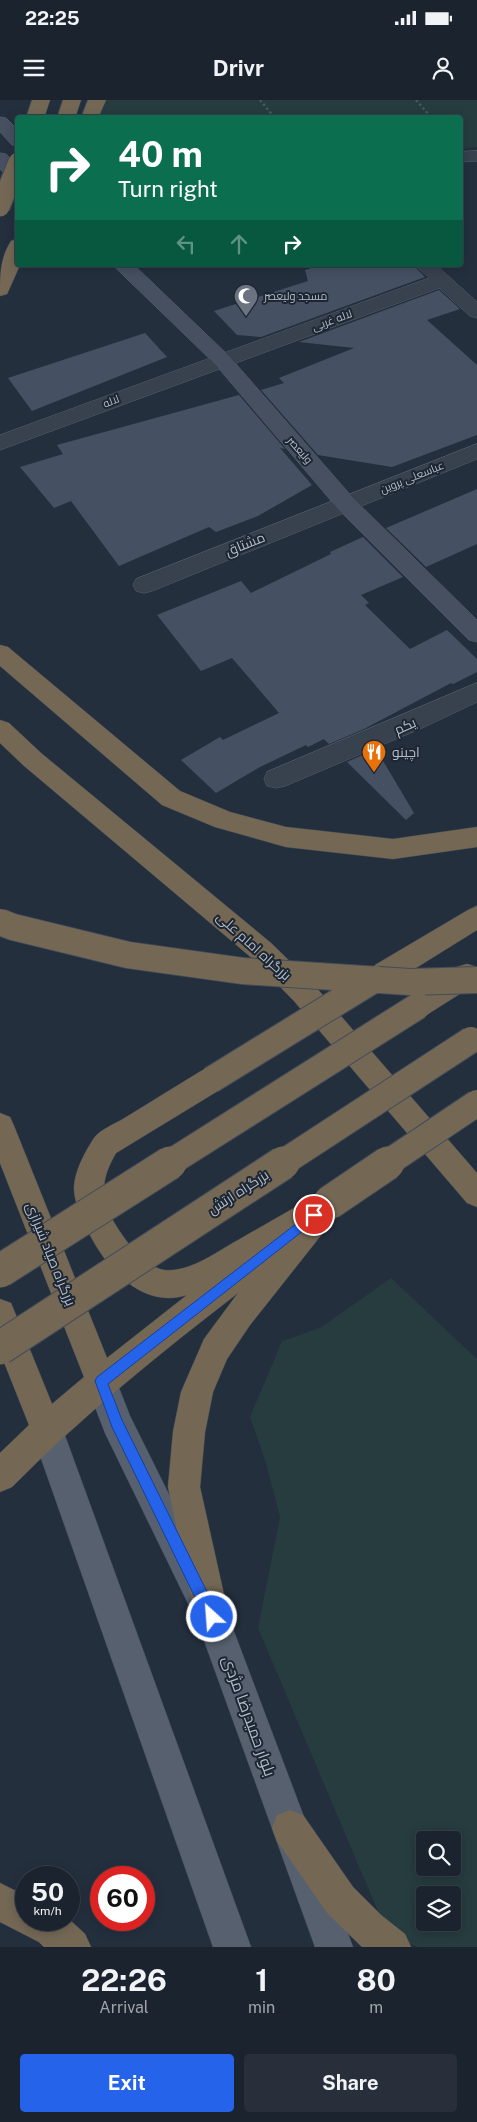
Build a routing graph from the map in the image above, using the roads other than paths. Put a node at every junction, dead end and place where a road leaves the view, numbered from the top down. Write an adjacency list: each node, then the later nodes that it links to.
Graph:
1 (42, 100): 4 (highway)
2 (72, 100): 5 (highway)
3 (97, 100): 6 (highway)
4 (36, 115)
5 (67, 115)
6 (90, 115)
7 (0, 122): 8 (main road)
8 (15, 138)
9 (477, 156): 10 (street)
10 (463, 157)
11 (0, 158): 13 (main road)
12 (15, 170): 14 (highway, bridge)
13 (15, 175)
14 (0, 207)
15 (15, 252): 19 (highway)
16 (125, 267): 21 (main road, ولیعصر)
17 (427, 267): 18 (street)
18 (442, 280): 20 (street); 21 (street, لاله غربی)
19 (0, 290)
20 (477, 312)
21 (222, 360): 22 (street, لاله); 24 (main road, ولیعصر)
22 (0, 443)
23 (477, 451): 24 (street, عباسعلی پروین)
24 (346, 504): 25 (street, مشتاق); 26 (main road, ولیعصر)
25 (144, 585)
26 (477, 634)
27 (0, 653): 31 (highway)
28 (477, 692): 30 (street, یکم)
29 (0, 729): 39 (highway, بزرگراه امام علی)
30 (276, 779)
31 (477, 837)
32 (477, 917): 40 (highway, bridge)
33 (0, 922): 35 (highway, bridge)
34 (477, 969): 41 (highway, bridge)
35 (477, 980)
36 (474, 1038): 43 (highway, بزرگراه ارتش, bridge)
37 (477, 1103): 40 (highway, bridge)
38 (0, 1126): 44 (highway, بزرگراه صیاد شیرازی)
39 (477, 1194)
40 (329, 1203): 44 (highway); 47 (highway)
41 (0, 1271)
42 (0, 1313): 45 (highway)
43 (0, 1348)
44 (101, 1381): 45 (highway); 47 (main road, بلوار حمیدرضا مژدی)
45 (47, 1430): 46 (highway); 53 (main road)
46 (0, 1476)
47 (212, 1617): 48 (main road, بلوار حمیدرضا مژدی)
48 (290, 1828): 54 (main road, بلوار حمیدرضا مژدی); 55 (highway)
49 (0, 1902): 50 (highway)
50 (15, 1910)
51 (54, 1931): 52 (highway)
52 (72, 1947)
53 (232, 1947)
54 (334, 1947)
55 (392, 1947)

